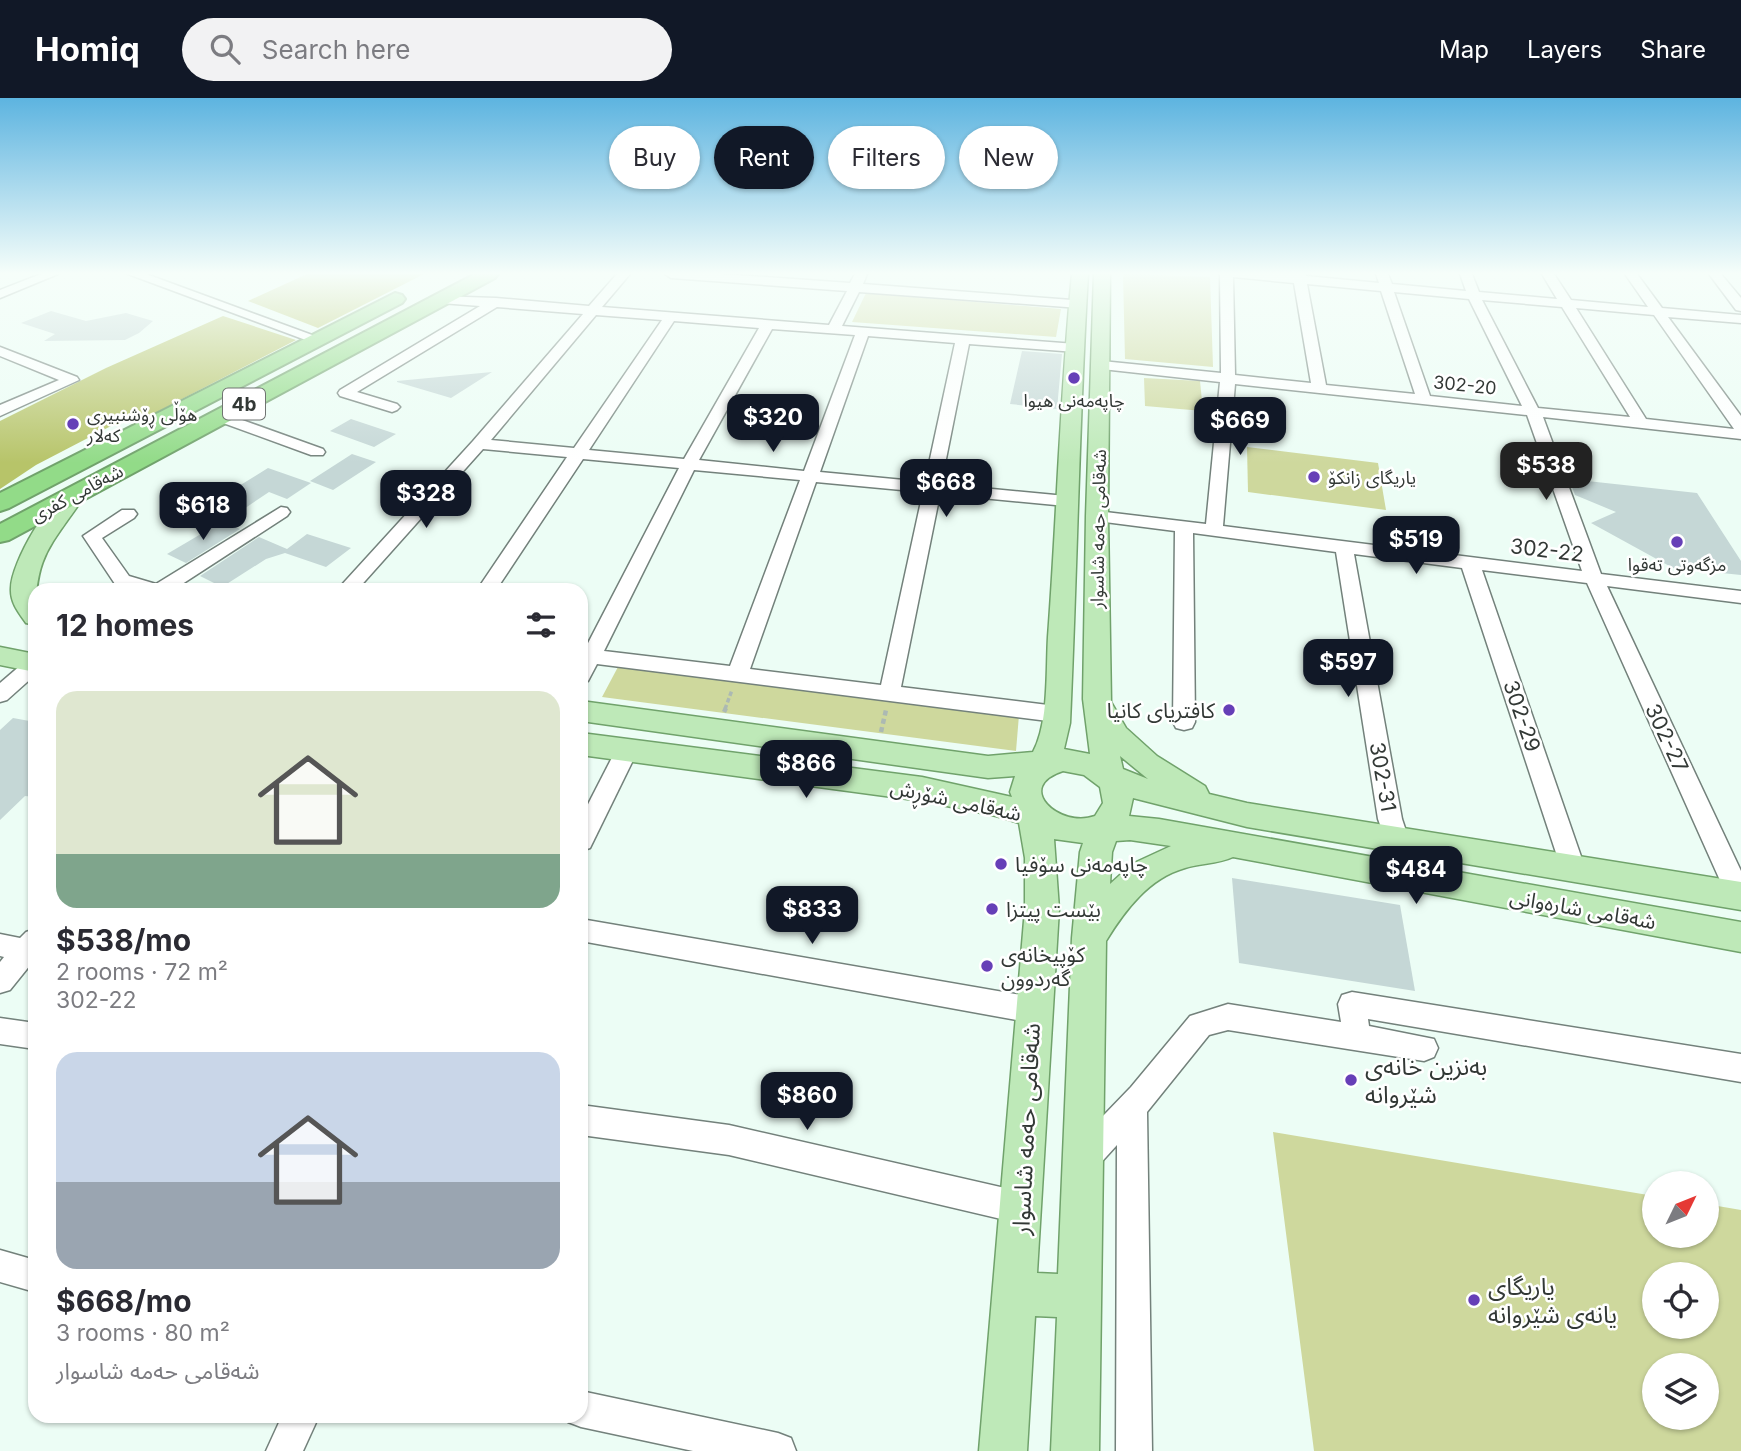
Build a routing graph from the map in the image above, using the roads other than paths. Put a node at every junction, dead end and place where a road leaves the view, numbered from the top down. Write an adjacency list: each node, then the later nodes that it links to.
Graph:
1 (311, 337): 18 (street)
2 (320, 337): 18 (highway, شەقامی کفری / 4b)
3 (351, 337): 29 (highway, شەقامی کفری / 4b)
4 (438, 337): 26 (street)
5 (568, 337): 33 (street)
6 (656, 337): 36 (street)
7 (760, 337): 37 (street)
8 (861, 337): 39 (street)
9 (940, 337): 19 (street)
10 (1077, 337): 20 (main road, شەقامی حەمە شاسوار)
11 (1102, 337): 22 (main road, شەقامی حەمە شاسوار)
12 (1227, 337): 23 (street)
13 (1310, 337): 24 (street)
14 (1402, 337): 25 (street)
15 (1495, 337): 28 (street, 302-27)
16 (1586, 337): 30 (street)
17 (1676, 337): 31 (street)
18 (316, 339): 34 (highway, شەقامی کفری / 4b)
19 (963, 339): 20 (street); 40 (street)
20 (1076, 348): 42 (main road, شەقامی حەمە شاسوار)
21 (0, 351): 27 (street)
22 (1102, 365): 23 (street, 302-20); 46 (main road, شەقامی حەمە شاسوار)
23 (1228, 379): 24 (street, 302-20); 48 (street)
24 (1320, 389): 25 (street, 302-20)
25 (1423, 400): 28 (street, 302-20)
26 (392, 407)
27 (0, 411)
28 (1533, 412): 30 (street, 302-20); 54 (street, 302-27)
29 (220, 417): 35 (street); 38 (highway, شەقامی کفری / 4b)
30 (1641, 424): 32 (street, 302-20)
31 (1741, 427)
32 (1741, 434)
33 (479, 444): 36 (street); 57 (street)
34 (98, 453): 38 (highway); 43 (highway, شەقامی کفری / 4b)
35 (317, 453)
36 (577, 453): 37 (street); 58 (street)
37 (689, 464): 39 (street); 62 (street)
38 (129, 466): 41 (highway, شەقامی کفری / 4b)
39 (809, 477): 40 (street); 67 (street)
40 (932, 489): 42 (street); 68 (street)
41 (75, 494): 49 (highway, شەقامی کفری / 4b); 60 (main road)
42 (1066, 501): 51 (main road, شەقامی حەمە شاسوار)
43 (0, 503)
44 (281, 512): 56 (street)
45 (128, 514): 55 (street)
46 (1097, 516): 47 (street, 302-22); 52 (main road, شەقامی حەمە شاسوار)
47 (1184, 527): 48 (street, 302-22); 73 (street)
48 (1214, 531): 50 (street, 302-22)
49 (0, 534)
50 (1344, 547): 53 (street, 302-22); 85 (street, 302-31)
51 (1066, 553): 52 (main road); 72 (main road, شەقامی حەمە شاسوار)
52 (1098, 557): 70 (main road, شەقامی حەمە شاسوار)
53 (1470, 563): 54 (street, 302-22); 87 (street, 302-29)
54 (1594, 579): 59 (street, 302-22); 88 (street, 302-27)
55 (133, 583)
56 (169, 583)
57 (352, 583)
58 (491, 583)
59 (1735, 597): 61 (street)
60 (28, 613)
61 (1741, 616)
62 (588, 651)
63 (588, 655): 67 (street)
64 (0, 656): 65 (main road)
65 (28, 662)
66 (28, 669): 69 (street)
67 (738, 673): 68 (street)
68 (890, 692): 72 (street)
69 (0, 695)
70 (1097, 699): 78 (main road, شەقامی حەمە شاسوار); 80 (main road)
71 (588, 711): 76 (main road, شەقامی شۆڕش)
72 (1056, 714): 77 (main road, شەقامی حەمە شاسوار)
73 (1184, 722)
74 (588, 745): 75 (main road, شەقامی شۆڕش)
75 (627, 750): 79 (main road, شەقامی شۆڕش); 83 (street)
76 (930, 759): 77 (main road, شەقامی شۆڕش); 79 (main road)
77 (1043, 764): 78 (main road); 81 (main road)
78 (1109, 777): 80 (main road, شەقامی شارەوانی); 84 (main road)
79 (922, 789): 81 (main road, شەقامی شۆڕش)
80 (1236, 812): 82 (main road, شەقامی شارەوانی)
81 (1034, 814): 84 (main road); 94 (main road, شەقامی حەمە شاسوار)
82 (1273, 819): 85 (main road, شەقامی شارەوانی); 86 (main road)
83 (588, 827)
84 (1102, 827): 86 (main road, شەقامی شارەوانی); 91 (main road)
85 (1397, 840): 87 (main road, شەقامی شارەوانی)
86 (1261, 850): 90 (main road, شەقامی شارەوانی); 91 (main road)
87 (1573, 868): 88 (main road, شەقامی شارەوانی)
88 (1740, 896)
89 (588, 931): 94 (street)
90 (1741, 937)
91 (1089, 938): 102 (main road)
92 (20, 945): 93 (street)
93 (0, 981)
94 (1033, 1010): 103 (main road, شەقامی حەمە شاسوار)
95 (0, 1031): 96 (street)
96 (28, 1036)
97 (1357, 1037): 98 (street); 99 (street); 100 (street)
98 (1424, 1048)
99 (1741, 1068)
100 (1132, 1107): 102 (street); 114 (street)
101 (588, 1121): 103 (street)
102 (1085, 1157): 107 (main road)
103 (1022, 1208): 106 (main road, شەقامی حەمە شاسوار)
104 (0, 1266): 105 (street)
105 (28, 1274)
106 (1015, 1293): 107 (main road); 112 (main road, شەقامی حەمە شاسوار)
107 (1080, 1297): 113 (main road)
108 (588, 1410): 111 (street)
109 (298, 1423): 110 (street)
110 (284, 1451)
111 (778, 1451)
112 (1003, 1451)
113 (1075, 1451)
114 (1134, 1451)

